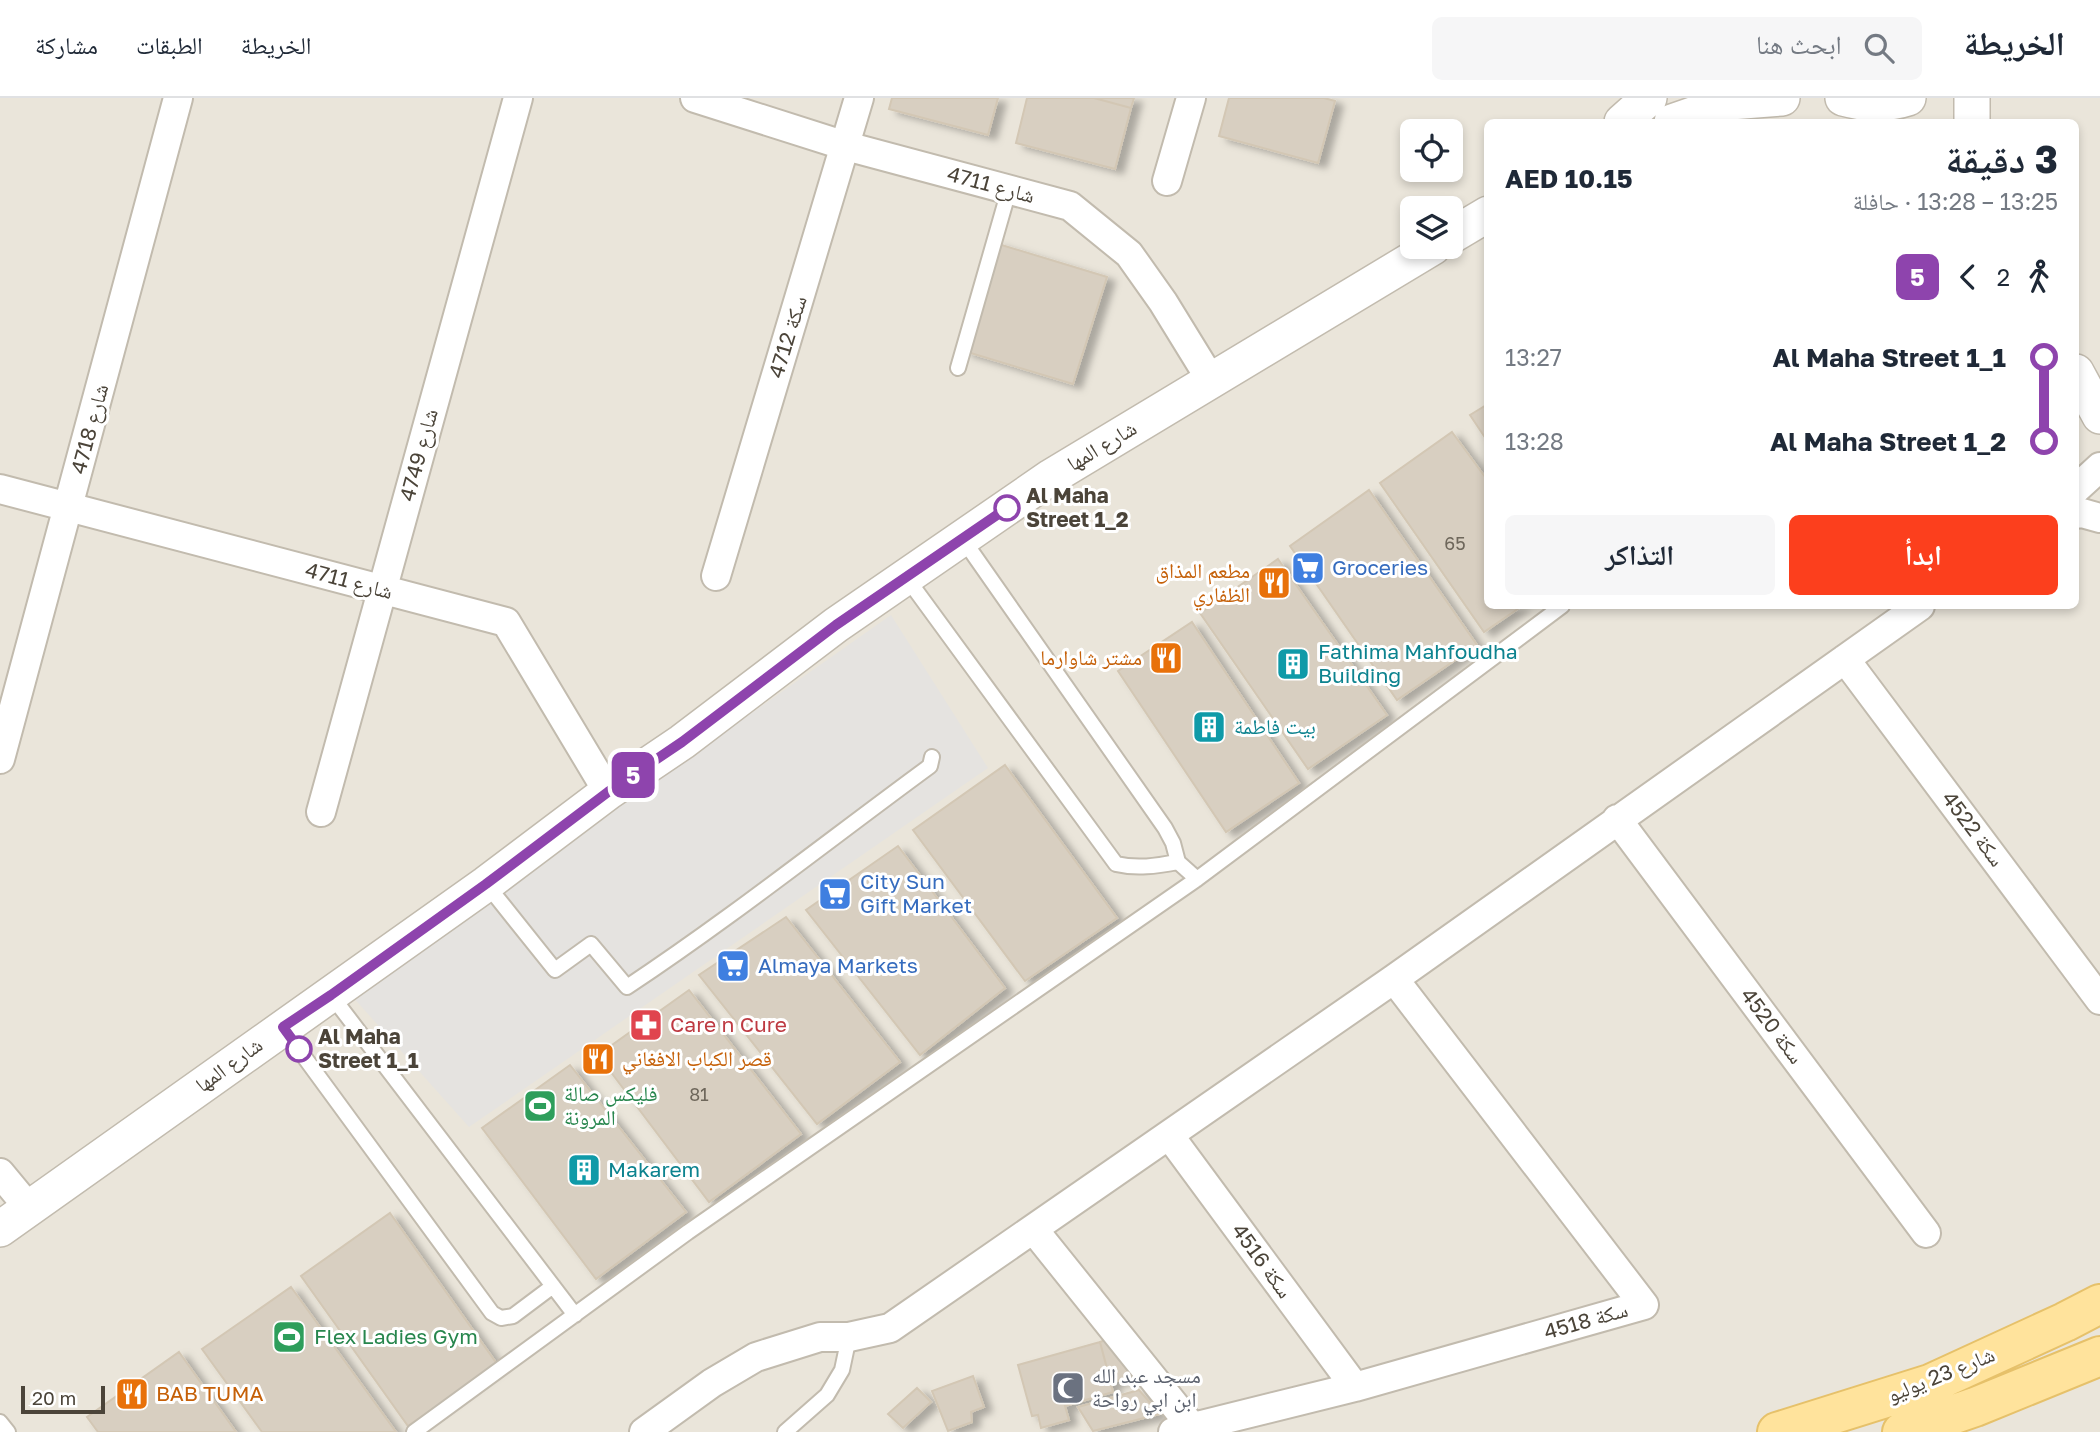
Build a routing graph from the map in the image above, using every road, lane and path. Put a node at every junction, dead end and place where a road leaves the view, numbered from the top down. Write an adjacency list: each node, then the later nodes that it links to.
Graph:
1 (178, 98): 28 (street, 4718 شارع)
2 (518, 98): 34 (street, 4749 شارع)
3 (695, 98): 15 (street, 4711 شارع)
4 (859, 98): 15 (street, سكة 4712)
5 (1191, 98): 16 (street)
6 (1649, 98): 11 (street)
7 (1782, 98): 12 (street)
8 (1908, 98): 10 (street)
9 (1972, 98): 14 (street)
10 (1852, 100): 13 (street)
11 (1625, 119)
12 (1681, 119)
13 (1892, 119)
14 (1972, 119)
15 (846, 146): 17 (street, 4711 شارع); 32 (street, سكة 4712)
16 (1167, 181)
17 (1009, 190): 21 (lane); 23 (street, 4711 شارع)
18 (1484, 216): 19 (street)
19 (1463, 229)
20 (1413, 259): 23 (street, شارع المها)
21 (958, 368)
22 (2079, 378): 24 (street)
23 (1210, 380): 31 (street, شارع المها)
24 (2100, 416)
25 (2100, 467): 26 (street)
26 (2079, 486)
27 (0, 489): 28 (street, 4711 شارع)
28 (68, 508): 34 (street, 4711 شارع); 39 (street, 4718 شارع)
29 (2079, 514): 30 (street)
30 (2100, 518)
31 (962, 538): 33 (street, شارع المها); 43 (lane)
32 (716, 576)
33 (906, 577): 40 (street, شارع المها); 43 (lane)
34 (381, 590): 40 (street, 4711 شارع); 41 (street, 4749 شارع)
35 (1558, 609): 44 (lane)
36 (1916, 609): 37 (street)
37 (1845, 659): 42 (street); 48 (street, سكة 4522)
38 (932, 757): 45 (lane)
39 (0, 759)
40 (608, 792): 45 (street, شارع المها)
41 (321, 812)
42 (1618, 819): 46 (street); 55 (street, سكة 4520)
43 (1178, 862): 44 (lane)
44 (1197, 879): 59 (lane)
45 (486, 884): 47 (street, شارع المها)
46 (1394, 979): 50 (street); 63 (street, سكة 4518)
47 (331, 995): 49 (street, شارع المها); 56 (lane)
48 (2100, 999)
49 (283, 1027): 52 (street, شارع المها); 56 (lane)
50 (1169, 1135): 54 (street); 63 (street, سكة 4516)
51 (0, 1173): 52 (street)
52 (29, 1208): 53 (street, شارع المها)
53 (0, 1229)
54 (1034, 1230): 61 (street); 65 (street)
55 (1926, 1233)
56 (553, 1286): 59 (lane)
57 (2100, 1297): 60 (street)
58 (2100, 1304): 60 (main road, شارع 23 يوليو)
59 (575, 1315): 67 (lane)
60 (2065, 1322): 70 (main road, شارع 23 يوليو)
61 (849, 1337): 68 (street); 69 (lane)
62 (2100, 1356): 71 (main road, شارع 23 يوليو)
63 (1355, 1387): 65 (street, سكة 4518)
64 (0, 1422): 66 (lane)
65 (1183, 1429)
66 (8, 1432)
67 (414, 1432)
68 (644, 1432)
69 (785, 1432)
70 (1777, 1432)
71 (1902, 1432)

